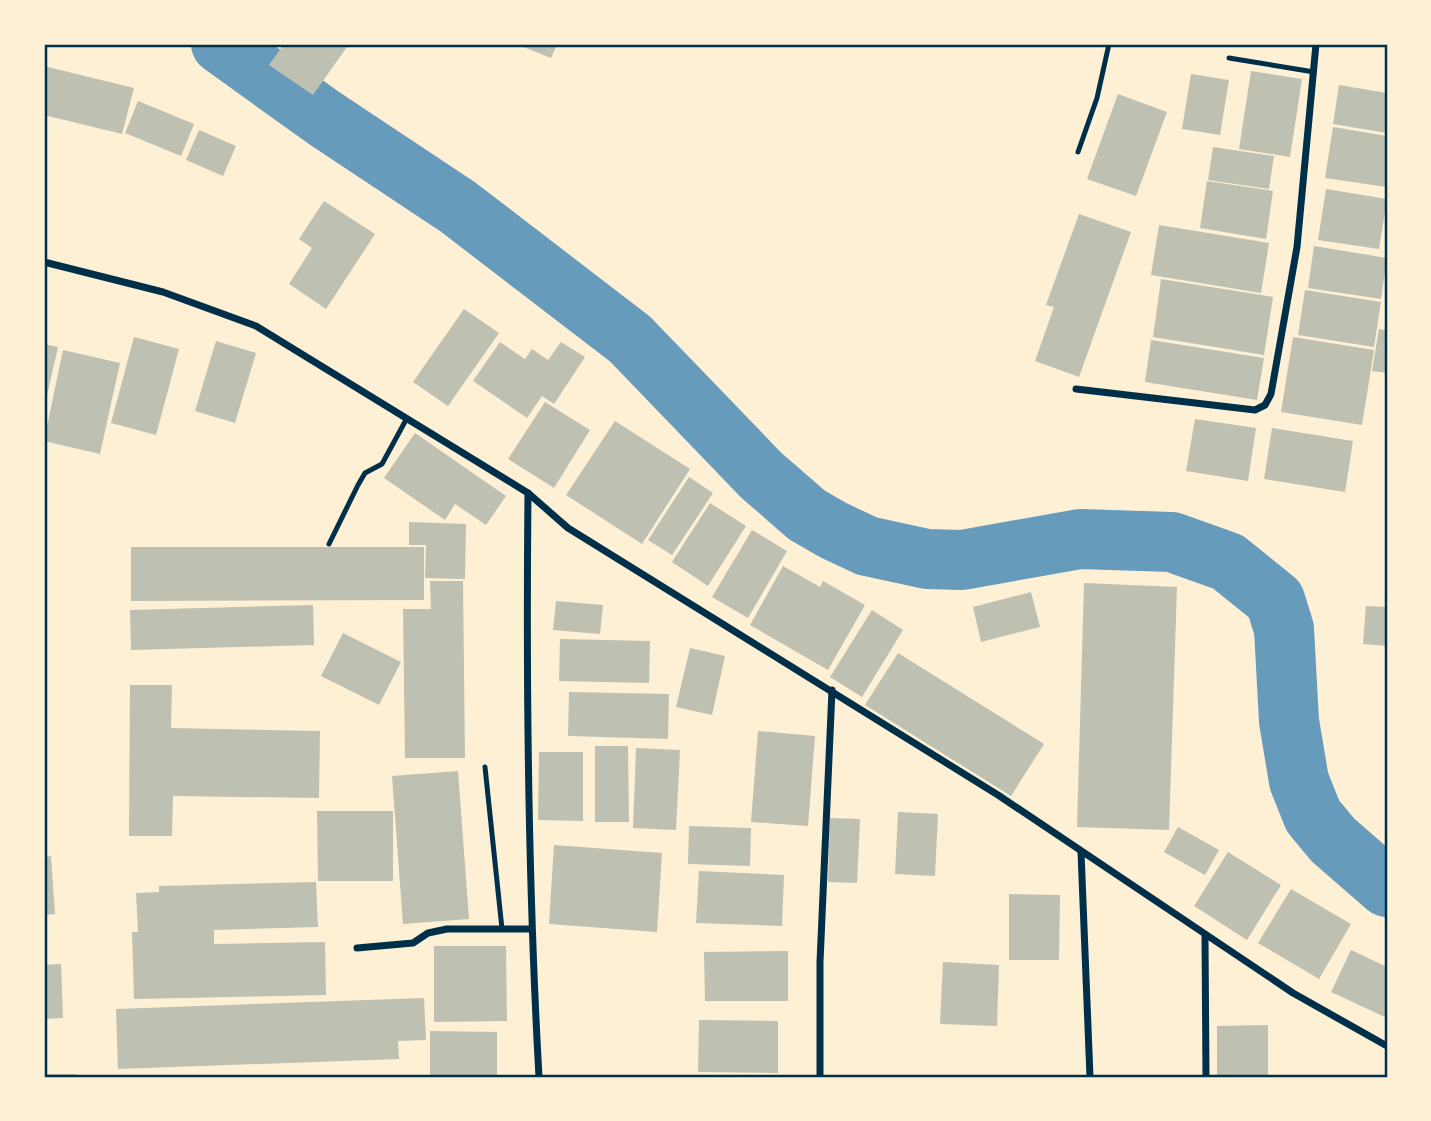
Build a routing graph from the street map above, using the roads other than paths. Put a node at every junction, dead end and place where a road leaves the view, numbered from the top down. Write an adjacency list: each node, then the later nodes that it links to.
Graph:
1 (1109, 44): 5 (lane)
2 (1316, 44): 4 (street)
3 (1228, 58): 4 (lane)
4 (1314, 72): 7 (street)
5 (1078, 152)
6 (44, 262): 8 (street)
7 (1076, 389)
8 (408, 417): 9 (street); 10 (lane)
9 (528, 493): 11 (street); 15 (street)
10 (329, 544)
11 (832, 690): 13 (street); 20 (street)
12 (485, 767): 14 (lane)
13 (1081, 852): 16 (street); 21 (street)
14 (502, 929): 15 (street); 17 (street)
15 (531, 929): 19 (street)
16 (1205, 937): 18 (street); 22 (street)
17 (357, 948)
18 (1387, 1046)
19 (539, 1077)
20 (820, 1077)
21 (1090, 1077)
22 (1206, 1077)

